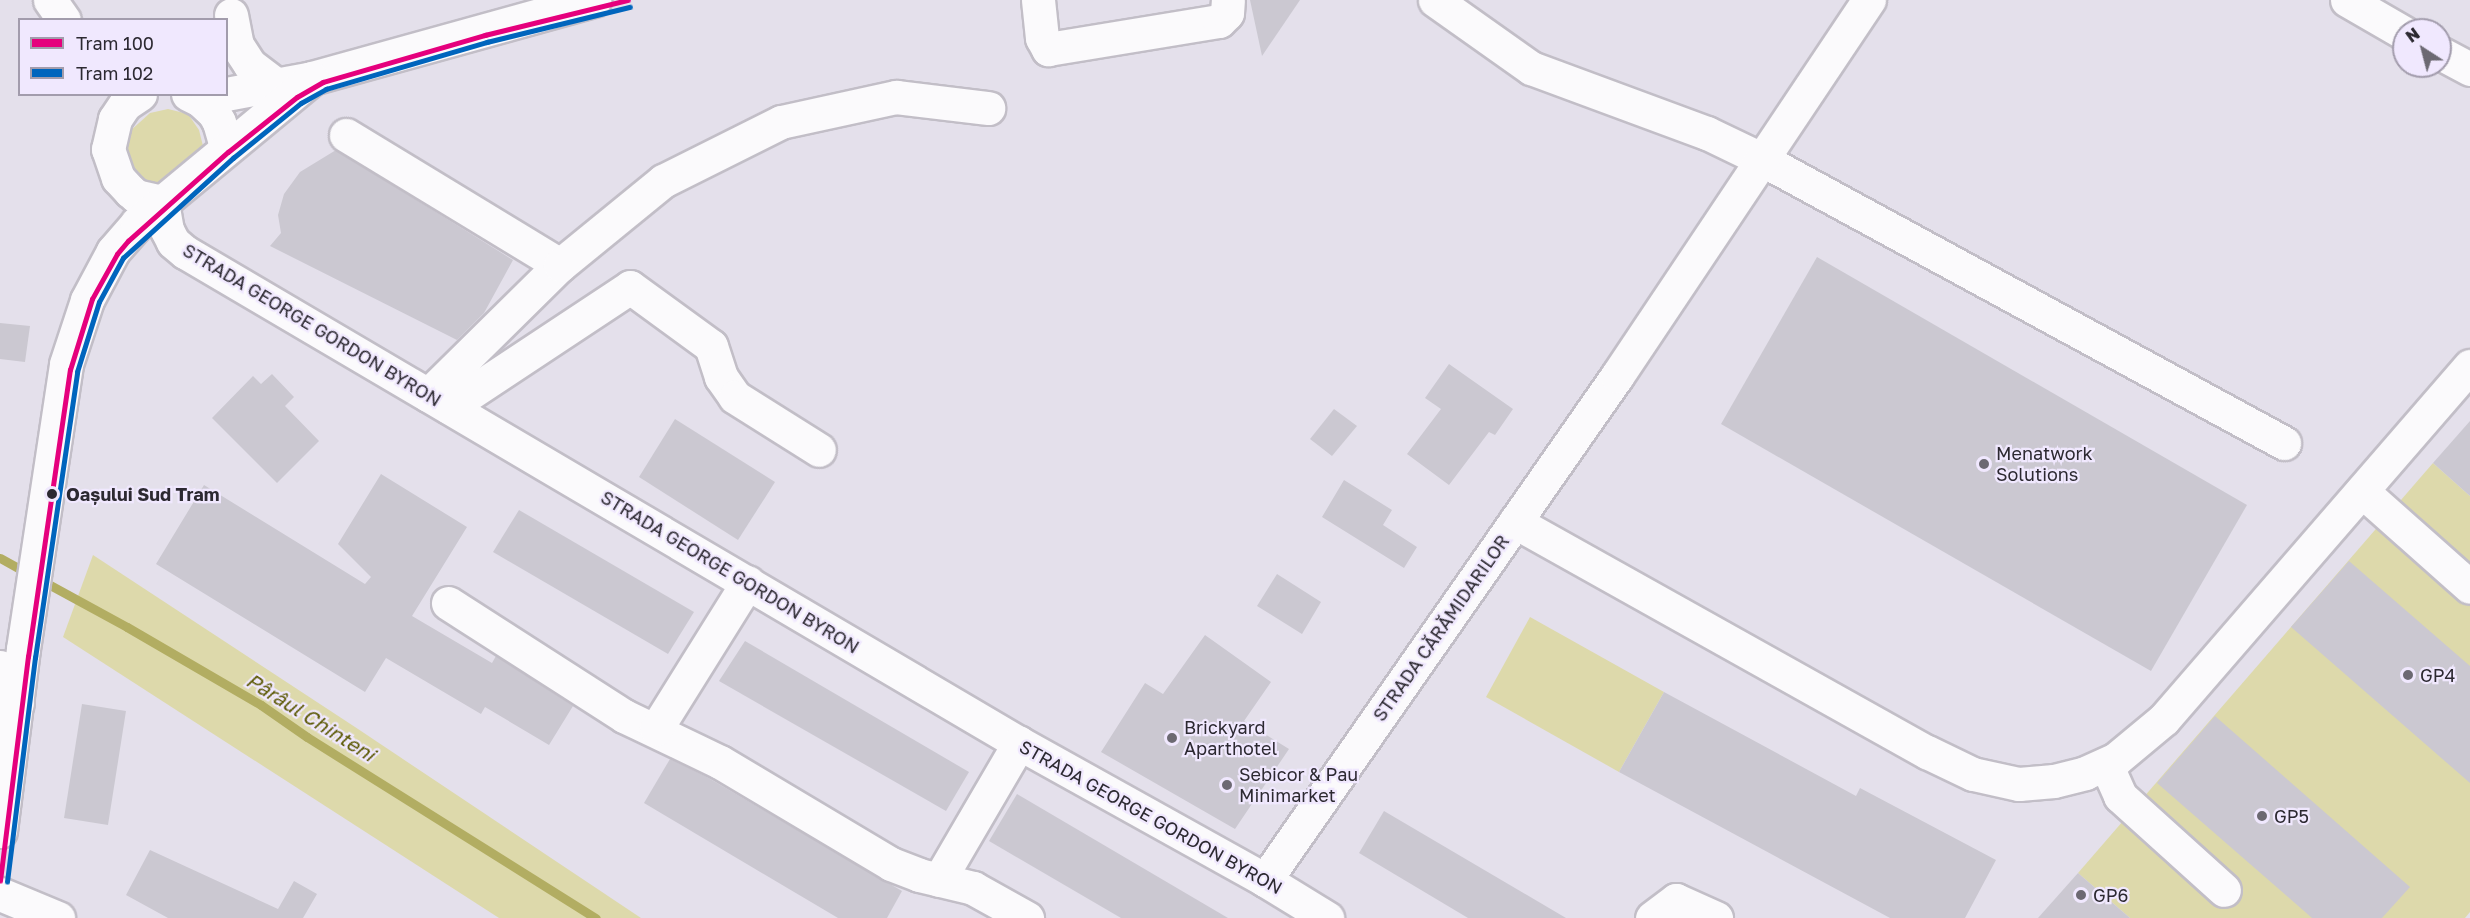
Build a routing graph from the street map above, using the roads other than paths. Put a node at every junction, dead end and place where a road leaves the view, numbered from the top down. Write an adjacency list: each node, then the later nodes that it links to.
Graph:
1 (50, 0): 9 (street)
2 (594, 0): 13 (street)
3 (1038, 0): 4 (street)
4 (1228, 0)
5 (1436, 0): 21 (street)
6 (1869, 0): 21 (street, STRADA CĂRĂMIDARILOR)
7 (2347, 0): 10 (street)
8 (233, 12): 14 (street)
9 (63, 18)
10 (2392, 26)
11 (2452, 59): 12 (street)
12 (2470, 69)
13 (312, 78): 14 (street); 20 (street)
14 (275, 84): 15 (street)
15 (228, 93)
16 (210, 96): 20 (street)
17 (128, 98): 22 (street)
18 (988, 108): 25 (street)
19 (346, 135): 25 (street)
20 (226, 147): 23 (street)
21 (1763, 160): 28 (street); 31 (street, STRADA CĂRĂMIDARILOR)
22 (111, 165): 23 (street); 24 (street)
23 (162, 202): 24 (street); 27 (street, STRADA GEORGE GORDON BYRON)
24 (113, 251): 35 (street)
25 (560, 265): 27 (street)
26 (2470, 366): 30 (street)
27 (438, 401): 29 (street); 32 (street, STRADA GEORGE GORDON BYRON)
28 (2284, 443)
29 (819, 450)
30 (2362, 491): 33 (street); 38 (street)
31 (1515, 522): 38 (street); 40 (street, STRADA CĂRĂMIDARILOR)
32 (747, 582): 36 (street); 37 (street, STRADA GEORGE GORDON BYRON)
33 (2470, 587)
34 (448, 603): 36 (street)
35 (11, 658): 39 (street)
36 (656, 729): 41 (street)
37 (1019, 743): 40 (street, STRADA GEORGE GORDON BYRON); 41 (street)
38 (2106, 764): 42 (street)
39 (0, 831)
40 (1265, 879): 44 (street, STRADA GEORGE GORDON BYRON)
41 (939, 880): 46 (street)
42 (2224, 890)
43 (0, 894): 45 (street)
44 (1287, 908): 47 (street, STRADA GEORGE GORDON BYRON)
45 (58, 918)
46 (1027, 918)
47 (1327, 918)
48 (1652, 918): 49 (street)
49 (1716, 918)

